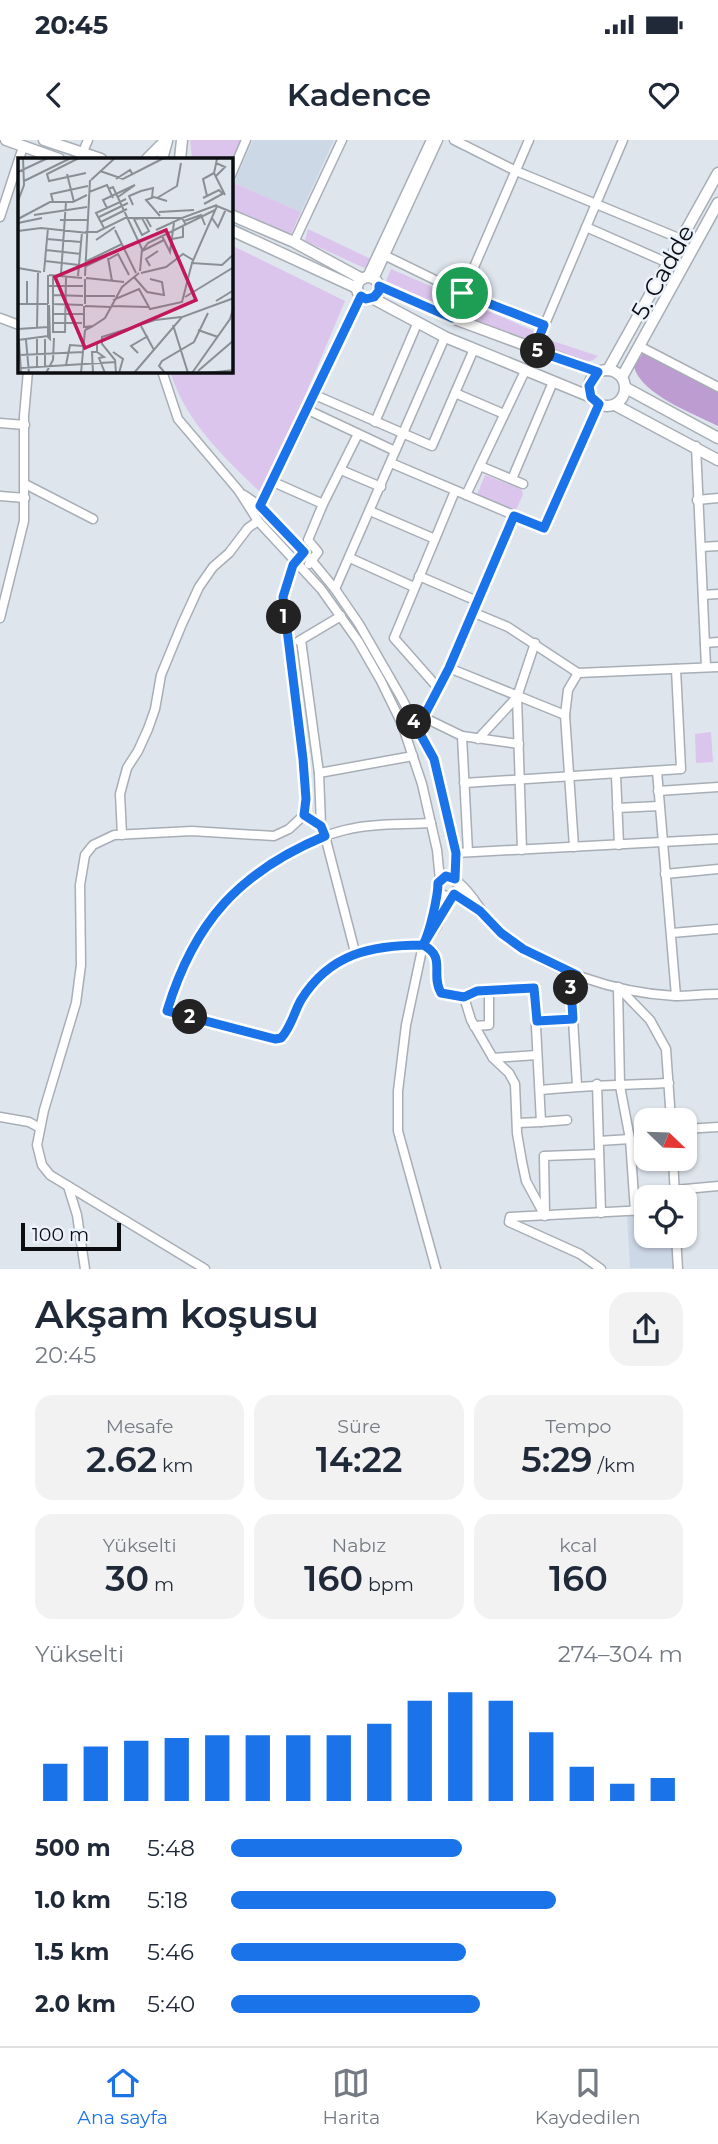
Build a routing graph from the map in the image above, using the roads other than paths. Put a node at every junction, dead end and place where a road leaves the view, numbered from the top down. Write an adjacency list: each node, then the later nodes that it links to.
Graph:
1 (6, 140): 13 (street)
2 (44, 140): 14 (street)
3 (88, 140): 14 (street)
4 (167, 140): 18 (street); 19 (street)
5 (182, 140): 20 (street)
6 (246, 140): 22 (street)
7 (342, 140): 32 (street)
8 (431, 140): 35 (street)
9 (438, 140): 33 (street)
10 (454, 140): 23 (street)
11 (529, 140): 23 (street)
12 (623, 140): 25 (street)
13 (23, 147): 15 (street); 16 (street)
14 (82, 154): 17 (street)
15 (19, 158)
16 (56, 158)
17 (97, 158)
18 (148, 158)
19 (162, 158)
20 (180, 158)
21 (18, 162): 28 (street)
22 (233, 170)
23 (516, 171): 25 (street); 36 (street)
24 (718, 173): 31 (street, 5. Cadde)
25 (596, 203): 29 (street); 31 (street)
26 (718, 204): 44 (street, 5. Cadde)
27 (233, 216): 32 (street)
28 (0, 217)
29 (586, 227): 34 (street); 41 (street)
30 (233, 231): 35 (street)
31 (681, 239): 34 (street, 5. Cadde)
32 (294, 242): 35 (street)
33 (386, 257): 35 (street); 36 (street)
34 (668, 263): 48 (street, 5. Cadde)
35 (367, 284): 38 (street); 40 (street); 55 (street)
36 (462, 293): 38 (street); 41 (street)
37 (0, 318): 39 (street)
38 (452, 318): 46 (street)
39 (16, 324): 42 (street)
40 (418, 324): 43 (street); 60 (street)
41 (544, 325): 46 (street)
42 (0, 327)
43 (445, 337): 45 (street); 63 (street)
44 (639, 346): 52 (street, 5. Cadde); 53 (street)
45 (474, 349): 47 (street); 54 (street)
46 (534, 350): 48 (street)
47 (524, 370): 51 (street); 59 (street)
48 (603, 371): 52 (street); 56 (street)
49 (28, 373): 62 (street)
50 (163, 373): 77 (street)
51 (553, 382): 56 (street); 72 (street)
52 (624, 382): 57 (street); 65 (street)
53 (718, 387)
54 (455, 393): 59 (street); 63 (street)
55 (315, 395): 58 (street); 60 (street)
56 (595, 401): 57 (street); 87 (street)
57 (615, 405): 66 (street)
58 (308, 410): 64 (street); 73 (street)
59 (504, 414): 70 (street)
60 (375, 422): 63 (street)
61 (0, 423): 62 (street)
62 (25, 425): 74 (street)
63 (403, 433): 67 (street)
64 (358, 434): 67 (street); 71 (street)
65 (718, 438)
66 (696, 446): 68 (street); 83 (street)
67 (395, 451): 69 (street)
68 (718, 460)
69 (391, 463): 76 (street); 78 (street)
70 (480, 466): 72 (street); 79 (street)
71 (341, 470): 76 (street); 84 (street)
72 (512, 478): 75 (street)
73 (271, 481): 84 (street); 85 (street)
74 (25, 484): 81 (street); 88 (street)
75 (523, 484)
76 (380, 487): 86 (street)
77 (239, 491): 85 (street); 89 (street)
78 (455, 491): 79 (street); 90 (street)
79 (466, 495): 87 (street)
80 (0, 496): 81 (street)
81 (25, 498): 104 (street)
82 (718, 498): 83 (street)
83 (697, 500): 92 (street)
84 (323, 504): 96 (street)
85 (260, 506): 93 (street)
86 (370, 511): 90 (street); 94 (street)
87 (514, 516): 103 (street)
88 (93, 519)
89 (258, 521): 95 (street); 140 (street)
90 (435, 539): 98 (street)
91 (718, 546): 92 (street)
92 (701, 547): 102 (street)
93 (304, 552): 95 (street); 96 (street)
94 (350, 558): 99 (street); 100 (street)
95 (296, 561): 97 (street); 112 (street)
96 (312, 561): 97 (street); 100 (street)
97 (303, 569): 106 (street)
98 (419, 576): 99 (street); 103 (street)
99 (414, 587): 118 (street)
100 (335, 589): 122 (street)
101 (718, 594): 102 (street)
102 (703, 595): 111 (street)
103 (477, 601): 105 (street)
104 (1, 607): 107 (street)
105 (472, 612): 110 (street); 115 (street)
106 (341, 616): 108 (street); 126 (street)
107 (0, 618)
108 (300, 640): 112 (street); 128 (street)
109 (718, 642): 111 (street)
110 (535, 643): 117 (street); 119 (street)
111 (705, 643): 113 (street)
112 (287, 644): 137 (street)
113 (706, 667): 114 (street); 116 (street)
114 (718, 667)
115 (449, 668): 118 (street); 119 (street)
116 (676, 668): 117 (street); 127 (street)
117 (578, 673): 120 (street)
118 (439, 689): 121 (street)
119 (517, 697): 120 (street); 124 (street); 125 (street)
120 (565, 715): 130 (street)
121 (423, 718): 122 (street); 123 (street)
122 (413, 721): 148 (street)
123 (462, 736): 124 (street); 132 (street)
124 (478, 739): 125 (street)
125 (519, 744): 131 (street)
126 (413, 756): 128 (street); 138 (street)
127 (657, 771): 129 (street); 134 (street)
128 (319, 773): 139 (street)
129 (616, 775): 130 (street); 136 (street)
130 (570, 777): 131 (street); 145 (street)
131 (520, 779): 132 (street); 146 (street)
132 (464, 783): 147 (street)
133 (718, 787): 134 (street)
134 (658, 791): 135 (street)
135 (659, 806): 136 (street); 143 (street)
136 (617, 808): 144 (street)
137 (304, 815): 139 (street); 140 (street)
138 (431, 822): 141 (street); 151 (street)
139 (321, 826): 141 (street)
140 (122, 835): 182 (street)
141 (325, 836): 159 (street); 159 (street)
142 (718, 839): 143 (street)
143 (661, 842): 144 (street); 150 (street)
144 (619, 845): 145 (street)
145 (574, 847): 146 (street)
146 (522, 850): 147 (street)
147 (468, 852): 148 (street)
148 (456, 853): 152 (street)
149 (718, 869): 150 (street)
150 (665, 874): 157 (street)
151 (440, 880): 152 (street); 153 (street)
152 (457, 880): 154 (street); 155 (street)
153 (440, 892): 154 (street); 158 (street)
154 (453, 895): 155 (street); 158 (street)
155 (480, 911): 160 (street)
156 (718, 929): 157 (street)
157 (672, 933): 164 (street)
158 (425, 941): 159 (street); 165 (street); 197 (street)
159 (355, 952)
160 (577, 975): 161 (street); 166 (street)
161 (618, 986): 164 (street); 171 (street); 174 (street)
162 (489, 990): 165 (street); 167 (street); 168 (street)
163 (718, 994): 164 (street)
164 (676, 996)
165 (464, 997): 168 (street)
166 (573, 1019): 167 (street); 173 (street)
167 (537, 1021): 169 (street)
168 (474, 1026): 170 (street)
169 (537, 1055): 170 (street); 175 (street)
170 (493, 1058): 180 (street)
171 (668, 1083): 174 (street); 176 (street)
172 (597, 1084): 173 (street); 174 (street); 185 (street)
173 (577, 1085): 175 (street)
174 (621, 1086): 184 (street)
175 (541, 1090): 179 (street)
176 (670, 1108)
177 (0, 1117): 182 (street)
178 (567, 1120): 179 (street)
179 (541, 1122): 180 (street)
180 (517, 1123): 193 (street)
181 (718, 1127): 183 (street)
182 (40, 1128): 187 (street)
183 (697, 1128)
184 (630, 1139): 185 (street); 190 (street)
185 (599, 1141): 186 (street)
186 (599, 1154): 192 (street); 193 (street)
187 (68, 1186): 195 (street); 196 (street)
188 (718, 1186): 189 (street)
189 (697, 1190)
190 (634, 1197)
191 (634, 1211): 192 (street)
192 (601, 1213): 193 (street)
193 (545, 1216): 198 (street)
194 (677, 1248): 199 (street)
195 (85, 1269)
196 (205, 1269)
197 (436, 1269)
198 (601, 1269)
199 (678, 1269)

